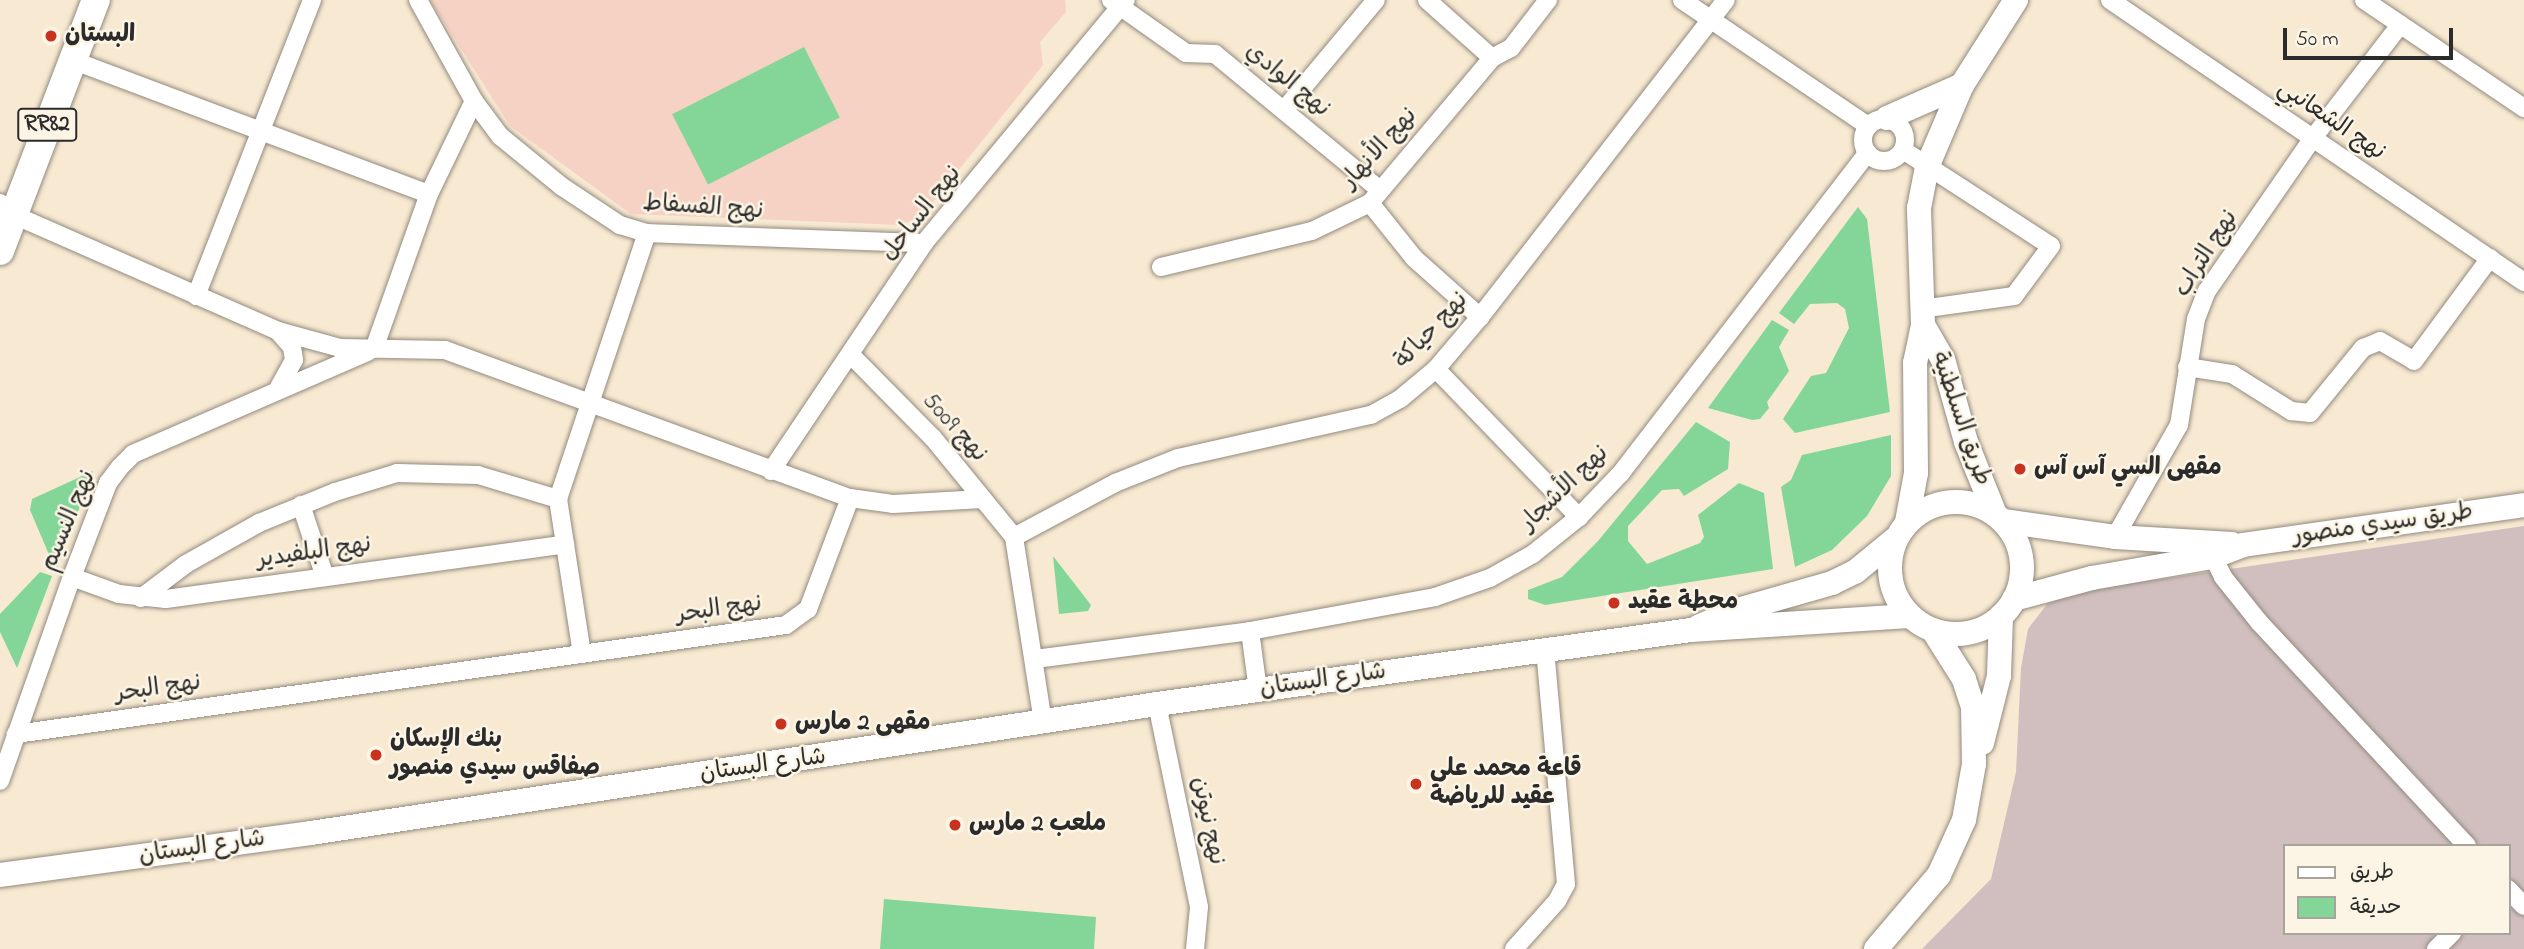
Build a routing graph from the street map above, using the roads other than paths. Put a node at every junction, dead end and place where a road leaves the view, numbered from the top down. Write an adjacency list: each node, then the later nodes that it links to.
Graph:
1 (96, 0): 16 (main road, RR82)
2 (312, 0): 22 (street)
3 (418, 0): 18 (street, نهج الفسفاط)
4 (1376, 0): 20 (street)
5 (1427, 0): 15 (street)
6 (1548, 0): 15 (street, نهج الأنهار)
7 (1682, 0): 13 (street)
8 (1726, 0): 13 (street, نهج حياكة)
9 (2016, 0): 17 (main road, طريق السلطنية)
10 (2110, 0): 23 (street, نهج الشعانبي)
11 (2364, 0): 14 (street)
12 (1119, 2): 20 (street, نهج الوادي); 31 (street, نهج الساحل)
13 (1709, 20): 21 (street); 37 (street, نهج حياكة)
14 (2400, 25): 19 (street); 23 (street, نهج التراب)
15 (1492, 58): 28 (street, نهج الأنهار)
16 (72, 60): 22 (street); 29 (main road, RR82)
17 (1962, 85): 21 (main road); 26 (main road, طريق السلطنية)
18 (474, 101): 27 (street); 30 (street, نهج الفسفاط)
19 (2524, 108)
20 (1284, 110): 28 (street, نهج الوادي)
21 (1877, 122): 24 (street); 25 (street)
22 (263, 129): 27 (street); 36 (street)
23 (2313, 138): 33 (street, نهج الشعانبي); 42 (street, نهج التراب)
24 (1903, 150): 25 (street); 26 (street)
25 (1867, 153): 52 (street, نهج الأشجار)
26 (1927, 167): 38 (main road, طريق السلطنية); 38 (street)
27 (429, 194): 40 (street)
28 (1375, 196): 34 (street, نهج الأنهار); 37 (street, نهج الوادي)
29 (7, 209): 32 (main road, RR82); 36 (street)
30 (647, 233): 31 (street, نهج الفسفاط); 45 (street)
31 (924, 243): 41 (street, نهج الساحل)
32 (0, 251)
33 (2490, 258): 35 (street, نهج الشعانبي); 42 (street)
34 (1161, 267)
35 (2524, 282)
36 (195, 296): 39 (street)
37 (1480, 317): 43 (street, نهج حياكة)
38 (1923, 317): 53 (main road, طريق السلطنية); 54 (main road, طريق السلطنية)
39 (278, 331): 40 (street); 44 (street)
40 (374, 349): 44 (street, نهج النسيم); 45 (street)
41 (852, 356): 46 (street, نهج الساحل); 49 (street, نهج 5009)
42 (2187, 367): 56 (street, نهج التراب)
43 (1436, 369): 52 (street); 55 (street, نهج حياكة)
44 (278, 388): 59 (street, نهج النسيم)
45 (588, 405): 46 (street); 48 (street)
46 (771, 471): 47 (street)
47 (850, 498): 49 (street); 68 (street, نهج البحر)
48 (558, 499): 50 (street); 57 (street)
49 (983, 499): 55 (street, نهج 5009)
50 (301, 505): 60 (street); 61 (street)
51 (2524, 505): 58 (main road, طريق سيدي منصور)
52 (1579, 517): 66 (street, نهج الأشجار)
53 (1999, 517): 54 (main road); 56 (main road, طريق سيدي منصور); 62 (main road)
54 (1901, 531): 63 (main road); 64 (main road, شارع البستان)
55 (1014, 537): 69 (street)
56 (2115, 537): 58 (main road, طريق سيدي منصور)
57 (565, 544): 60 (street, نهج البلفيدير); 68 (street)
58 (2209, 549): 62 (main road, طريق سيدي منصور); 76 (street)
59 (72, 577): 61 (street, نهج البلفيدير); 73 (street, نهج النسيم)
60 (325, 577): 61 (street, نهج البلفيدير)
61 (141, 598)
62 (2008, 608): 65 (main road); 74 (main road)
63 (1909, 615): 64 (main road, شارع البستان); 65 (main road)
64 (1692, 630): 67 (main road, شارع البستان)
65 (1933, 630): 74 (main road)
66 (1250, 631): 69 (street, نهج الأشجار); 70 (street)
67 (1545, 650): 70 (main road, شارع البستان); 82 (street)
68 (582, 654): 73 (street, نهج البحر)
69 (1035, 659): 72 (street)
70 (1258, 690): 71 (main road, شارع البستان)
71 (1157, 704): 72 (main road, شارع البستان); 81 (street, نهج نيوتن)
72 (1043, 723): 77 (main road, شارع البستان)
73 (16, 734): 75 (street, نهج النسيم)
74 (1974, 764): 83 (main road)
75 (0, 781)
76 (2465, 844)
77 (0, 875)
78 (2510, 891): 79 (street)
79 (2524, 906)
80 (2450, 935): 84 (street)
81 (1195, 949)
82 (1514, 949)
83 (1876, 949)
84 (2436, 949)

